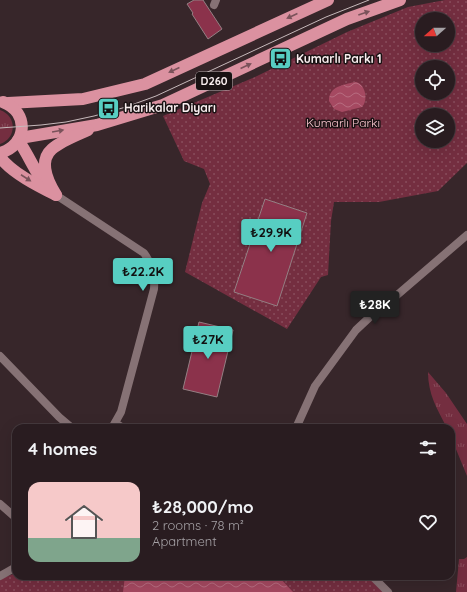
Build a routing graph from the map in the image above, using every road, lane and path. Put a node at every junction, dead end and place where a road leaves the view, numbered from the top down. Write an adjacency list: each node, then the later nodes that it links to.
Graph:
1 (328, 0): 3 (highway, D260, one-way to 3)
2 (400, 0): 4 (highway, D260, one-way to 2)
3 (4, 102): 5 (highway)
4 (97, 125): 5 (highway, D260, one-way to 4); 8 (highway)
5 (19, 139): 6 (highway); 8 (highway)
6 (0, 153)
7 (0, 157): 8 (highway, one-way to 8)
8 (56, 195): 12 (street)
9 (467, 235): 13 (street)
10 (0, 356): 11 (street)
11 (67, 424)
12 (114, 424)
13 (298, 424)
14 (0, 504): 15 (street)
15 (12, 514)
16 (12, 569): 17 (street)
17 (0, 576)
18 (376, 580): 19 (street)
19 (388, 592)

